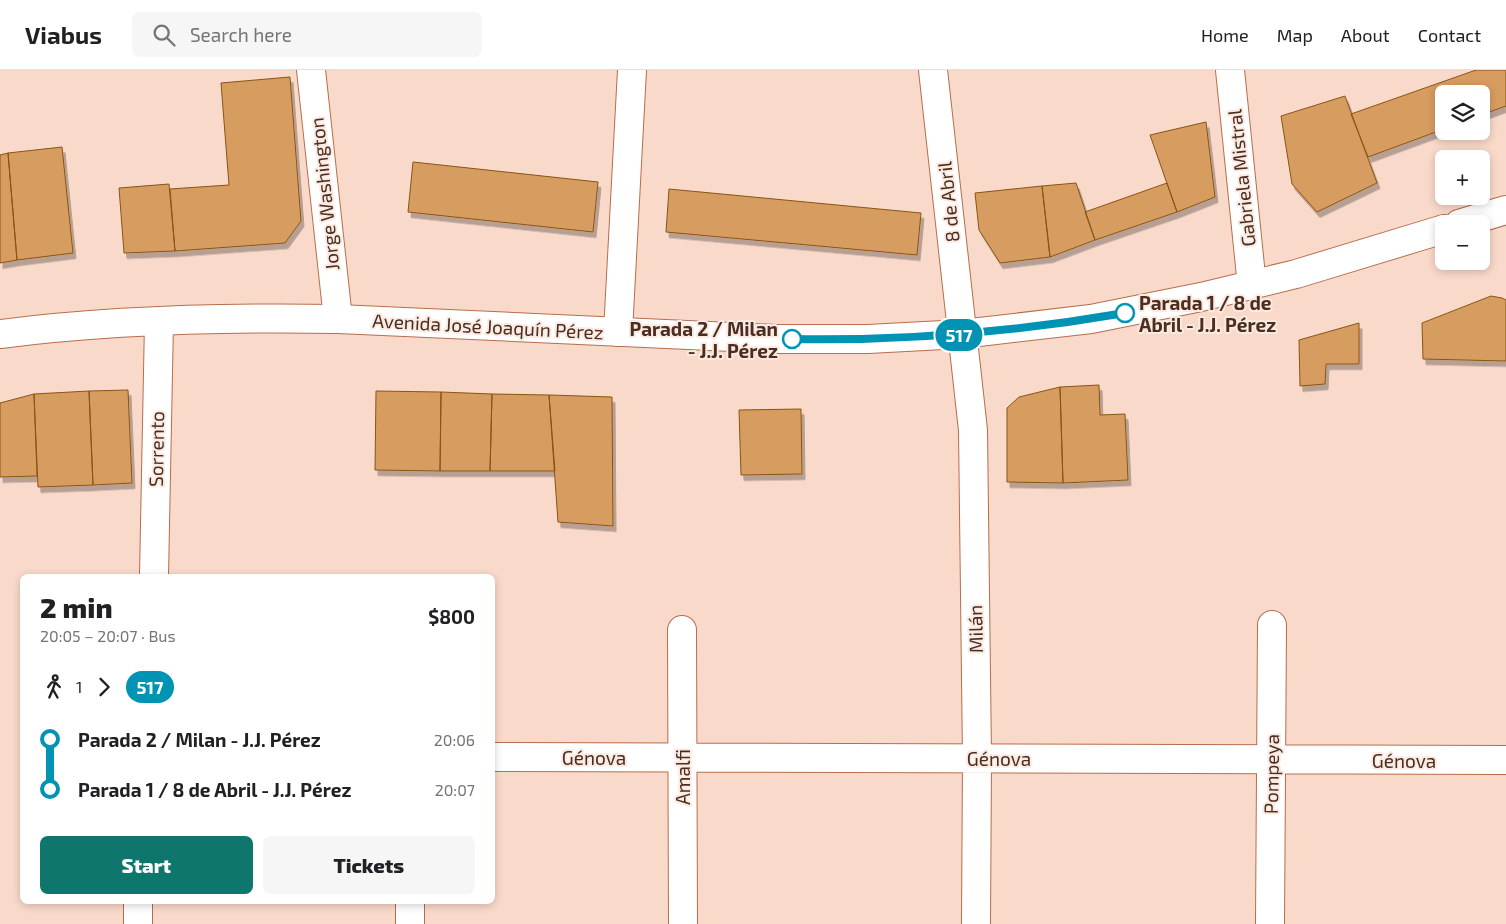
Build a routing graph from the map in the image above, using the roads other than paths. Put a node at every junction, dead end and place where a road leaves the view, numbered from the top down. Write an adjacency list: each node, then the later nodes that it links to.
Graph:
1 (311, 70): 9 (street, Jorge Washington)
2 (632, 70): 11 (street)
3 (933, 70): 13 (street, 8 de Abril)
4 (1230, 70): 8 (street, Gabriela Mistral)
5 (1506, 210): 6 (street)
6 (1490, 215)
7 (1435, 231): 8 (street, Avenida José Joaquín Pérez)
8 (1252, 286): 13 (street, Avenida José Joaquín Pérez)
9 (338, 318): 10 (street, Avenida José Joaquín Pérez); 11 (street, Avenida José Joaquín Pérez)
10 (158, 322): 12 (street, Avenida José Joaquín Pérez); 14 (street, Sorrento)
11 (618, 332): 13 (street, Avenida José Joaquín Pérez)
12 (0, 334)
13 (962, 334): 19 (street, Milán)
14 (154, 574)
15 (1272, 625): 20 (street, Pompeya)
16 (682, 630): 18 (street, Amalfi)
17 (495, 756): 18 (street, Génova)
18 (682, 757): 19 (street, Génova); 26 (street, Amalfi)
19 (977, 758): 20 (street, Génova); 27 (street, Milán)
20 (1271, 759): 21 (street, Génova); 28 (street, Pompeya)
21 (1506, 760)
22 (138, 904): 24 (street)
23 (410, 904): 25 (street)
24 (138, 924)
25 (410, 924)
26 (683, 924)
27 (976, 924)
28 (1270, 924)

